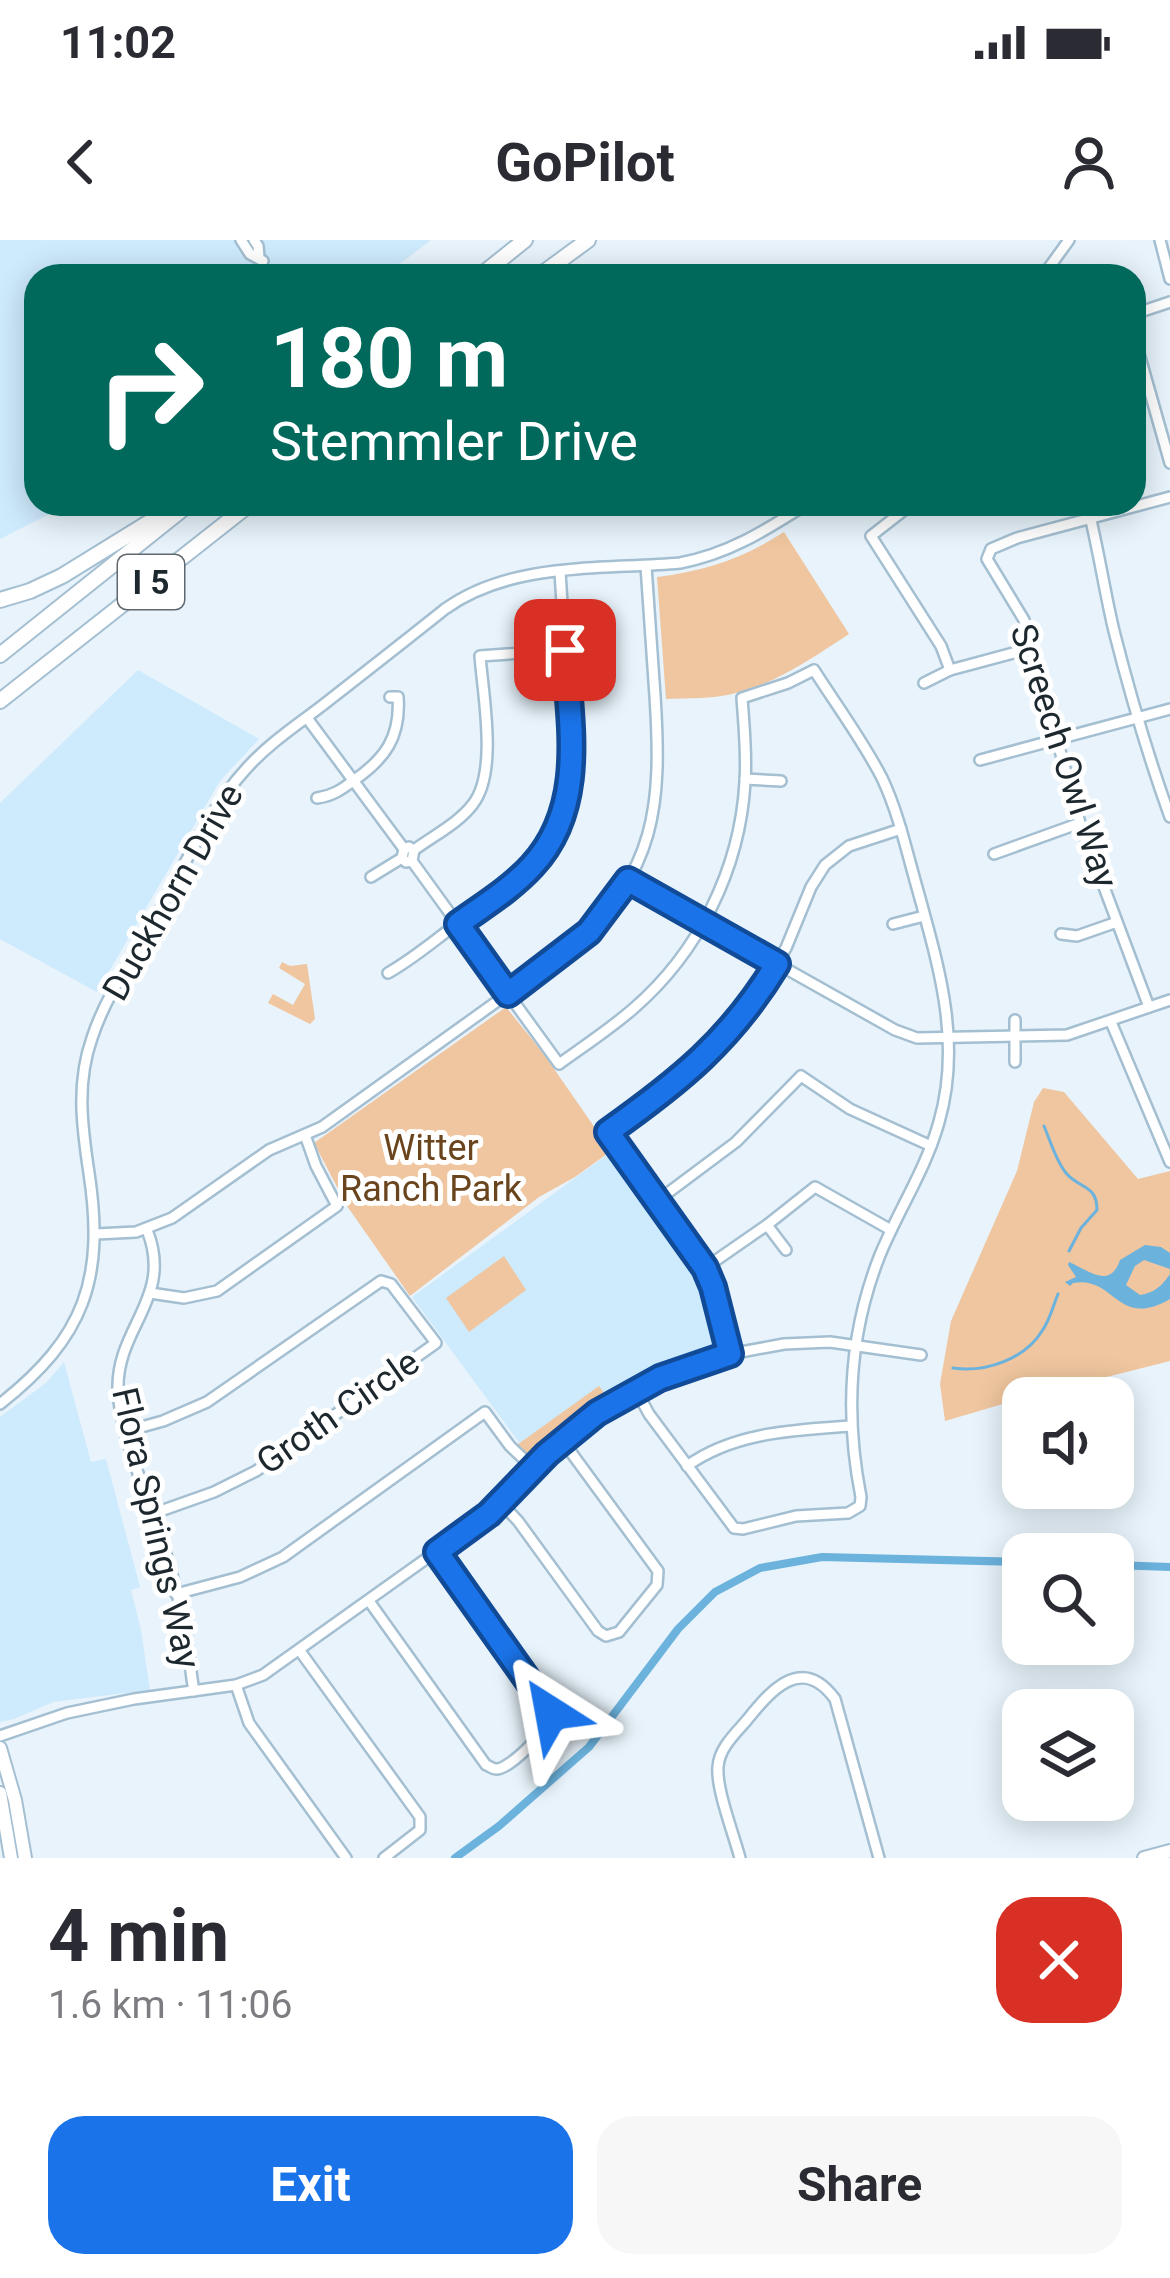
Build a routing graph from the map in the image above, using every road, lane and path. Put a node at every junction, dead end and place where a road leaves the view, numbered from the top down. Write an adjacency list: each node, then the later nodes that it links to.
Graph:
1 (241, 240): 2 (street)
2 (254, 240)
3 (525, 240): 7 (highway)
4 (587, 240): 8 (highway)
5 (1070, 240): 9 (street)
6 (1160, 240): 10 (street)
7 (495, 264)
8 (555, 264)
9 (1052, 264)
10 (1170, 279)
11 (1146, 377): 13 (street)
12 (1170, 408): 13 (street)
13 (1156, 411): 14 (street)
14 (1170, 463)
15 (161, 516): 24 (highway)
16 (173, 516): 27 (highway, I 5)
17 (235, 516): 31 (highway, I 5)
18 (787, 516): 22 (street, Duckhorn Drive)
19 (897, 516): 28 (street)
20 (1098, 516): 21 (street, Screech Owl Way)
21 (1090, 518): 25 (street, Screech Owl Way); 34 (street)
22 (646, 566): 23 (street, Duckhorn Drive); 47 (street)
23 (560, 572): 26 (street); 33 (street, Duckhorn Drive)
24 (0, 600)
25 (1032, 648): 28 (street); 35 (street, Screech Owl Way)
26 (565, 650): 45 (street); 51 (street)
27 (0, 655)
28 (950, 670): 29 (street)
29 (924, 683)
30 (390, 697): 38 (street)
31 (0, 706)
32 (1170, 709): 34 (street)
33 (307, 718): 38 (street); 71 (street, Duckhorn Drive)
34 (1138, 718): 35 (street); 41 (street)
35 (1057, 741): 36 (street); 42 (street, Screech Owl Way)
36 (980, 760)
37 (745, 779): 39 (street); 43 (street); 49 (street)
38 (354, 781): 40 (street); 45 (street)
39 (781, 781)
40 (317, 798)
41 (1170, 817)
42 (1080, 823): 44 (street); 50 (street, Screech Owl Way)
43 (901, 829): 48 (street); 54 (street)
44 (994, 854)
45 (408, 855): 46 (street); 51 (street)
46 (371, 877)
47 (628, 880): 49 (street); 56 (street)
48 (924, 916): 52 (street); 62 (street)
49 (704, 922): 54 (street); 56 (street)
50 (1117, 922): 53 (street); 58 (street, Screech Owl Way)
51 (458, 924): 55 (street); 56 (street)
52 (892, 924)
53 (1061, 934)
54 (777, 964): 62 (street); 67 (street)
55 (388, 973)
56 (508, 994): 64 (street)
57 (1170, 1000): 58 (street)
58 (1149, 1007): 60 (street)
59 (1015, 1019): 61 (street)
60 (1111, 1022): 61 (street); 66 (street)
61 (1016, 1037): 62 (street); 63 (street)
62 (950, 1039): 65 (street)
63 (1016, 1062)
64 (305, 1136): 69 (street); 74 (street)
65 (931, 1146): 67 (street); 70 (street)
66 (1170, 1162)
67 (657, 1201): 73 (street)
68 (767, 1225): 70 (street); 72 (street); 73 (street)
69 (147, 1230): 71 (street); 74 (street, Flora Springs Way)
70 (891, 1230): 75 (street)
71 (96, 1234): 79 (street, Duckhorn Drive)
72 (786, 1250)
73 (705, 1268): 76 (street)
74 (150, 1293): 81 (street, Flora Springs Way)
75 (856, 1345): 76 (street); 77 (street); 80 (street)
76 (730, 1354): 78 (street)
77 (921, 1355)
78 (637, 1390): 82 (street); 83 (street)
79 (0, 1404)
80 (851, 1426): 83 (street); 83 (street)
81 (127, 1431): 86 (street, Flora Springs Way); 86 (street, Groth Circle)
82 (562, 1440): 84 (street); 85 (street)
83 (687, 1466)
84 (533, 1468): 85 (street); 88 (street)
85 (501, 1503): 87 (street)
86 (152, 1514): 88 (street, Flora Springs Way)
87 (437, 1552): 89 (street); 89 (street)
88 (176, 1594): 92 (street, Flora Springs Way)
89 (369, 1601): 90 (street)
90 (300, 1651): 91 (street); 101 (street)
91 (236, 1685): 92 (street); 100 (street)
92 (194, 1691): 93 (street)
93 (0, 1736)
94 (0, 1748): 99 (main road)
95 (0, 1793): 96 (main road)
96 (5, 1840): 98 (main road)
97 (1170, 1851): 104 (main road)
98 (11, 1858)
99 (25, 1858)
100 (346, 1858)
101 (384, 1858)
102 (740, 1858): 103 (street)
103 (879, 1858)
104 (1144, 1858)

